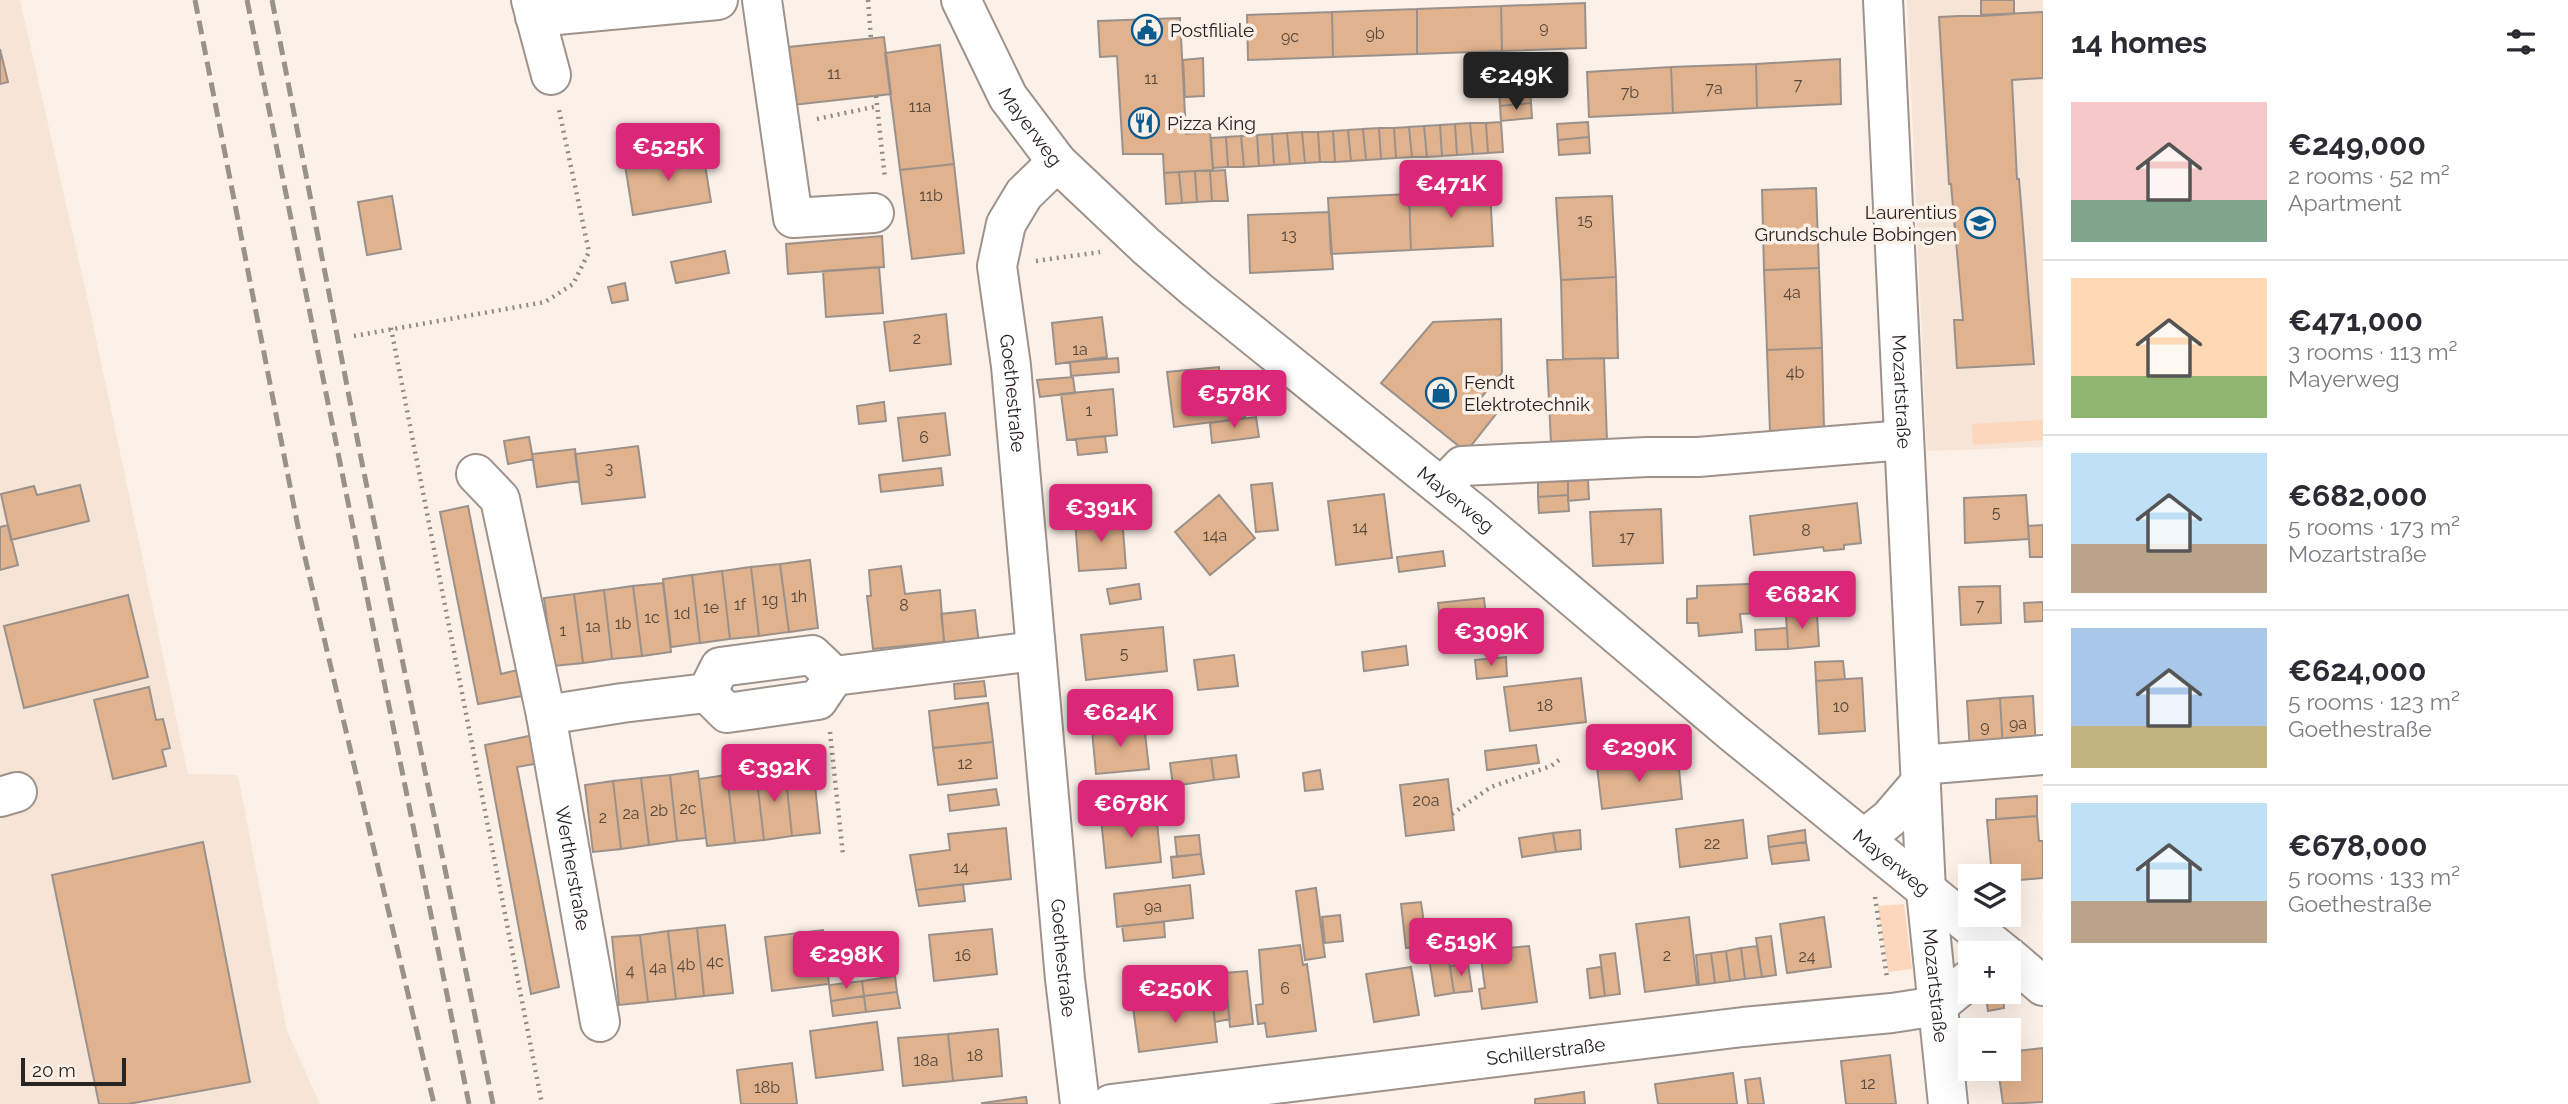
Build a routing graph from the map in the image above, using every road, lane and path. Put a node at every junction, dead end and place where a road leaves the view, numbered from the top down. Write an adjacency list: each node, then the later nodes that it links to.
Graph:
1 (718, 0): 6 (street)
2 (762, 0): 11 (street)
3 (869, 0): 7 (path)
4 (961, 0): 12 (street, Mayerweg)
5 (1883, 0): 18 (street, Mozartstraße)
6 (533, 8): 8 (street)
7 (871, 39)
8 (551, 75): 16 (path)
9 (876, 96): 10 (path)
10 (878, 106): 11 (path); 13 (path)
11 (782, 127): 13 (street)
12 (1057, 162): 14 (street, Mayerweg); 15 (street, Goethestraße)
13 (874, 213)
14 (1146, 246): 15 (path); 20 (street, Mayerweg)
15 (997, 266): 21 (street, Goethestraße)
16 (391, 328): 17 (path); 38 (path)
17 (354, 336)
18 (1904, 440): 20 (street); 26 (street, Mozartstraße)
19 (476, 474): 22 (street, Wertherstraße)
20 (1442, 487): 28 (street, Mayerweg)
21 (1035, 651): 22 (street); 39 (street, Goethestraße)
22 (547, 716): 37 (street, Wertherstraße)
23 (830, 730): 29 (path)
24 (2043, 755): 26 (street)
25 (1563, 757): 27 (path)
26 (1920, 774): 28 (street); 30 (street, Mozartstraße)
27 (1452, 814)
28 (1866, 841): 30 (street, Mayerweg); 36 (path)
29 (843, 855)
30 (1926, 891): 31 (street, Mayerweg); 35 (street, Mozartstraße)
31 (1989, 941)
32 (2021, 967): 33 (street, Mayerweg)
33 (2043, 986)
34 (1958, 989): 35 (street)
35 (1937, 1006): 36 (street, Schillerstraße); 41 (street, Mozartstraße)
36 (1892, 1013): 40 (street, Schillerstraße)
37 (600, 1022)
38 (542, 1104)
39 (1080, 1104)
40 (1111, 1104)
41 (1948, 1104)

